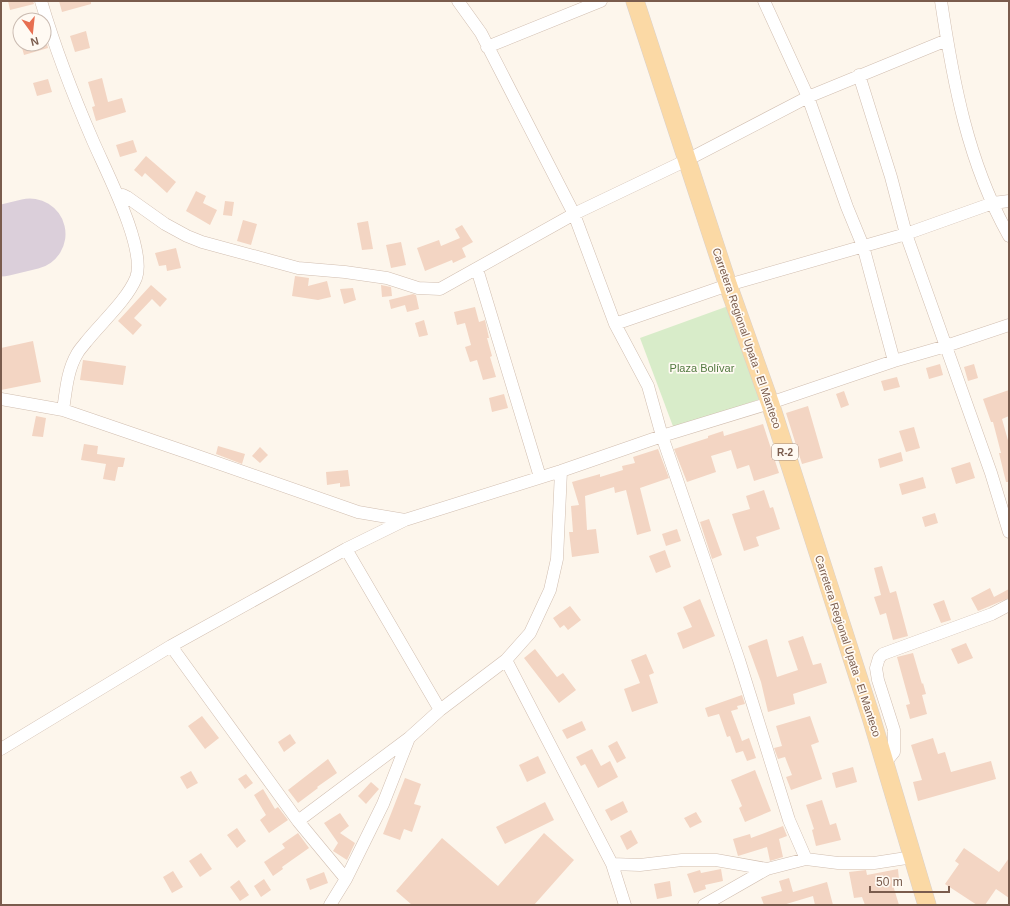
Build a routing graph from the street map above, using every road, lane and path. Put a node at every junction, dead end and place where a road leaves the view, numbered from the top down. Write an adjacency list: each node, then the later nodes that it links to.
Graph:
1 (41, 1): 12 (street)
2 (458, 1): 8 (street)
3 (601, 1): 8 (street)
4 (635, 1): 11 (main road, Carretera Regional Upata - El Manteco / R-2)
5 (764, 1): 10 (street)
6 (941, 1): 7 (street)
7 (947, 40): 9 (street); 14 (street)
8 (487, 47): 15 (street)
9 (859, 75): 10 (street); 16 (street)
10 (808, 97): 11 (street); 18 (street)
11 (687, 160): 15 (street); 20 (main road, Carretera Regional Upata - El Manteco / R-2)
12 (118, 197): 19 (street); 27 (street)
13 (1009, 201): 14 (street)
14 (993, 203): 16 (street); 17 (street)
15 (574, 214): 19 (street); 21 (street)
16 (906, 234): 18 (street); 23 (street)
17 (1009, 236)
18 (863, 246): 20 (street); 24 (street)
19 (477, 269): 30 (street)
20 (728, 285): 21 (street); 26 (main road, Carretera Regional Upata - El Manteco / R-2)
21 (614, 324): 28 (street)
22 (1009, 325): 23 (street)
23 (946, 346): 24 (street); 31 (street)
24 (894, 361): 26 (street)
25 (1, 400): 27 (street)
26 (770, 403): 28 (street); 41 (main road, Carretera Regional Upata - El Manteco / R-2)
27 (63, 410): 32 (street)
28 (662, 436): 29 (street); 44 (street)
29 (561, 471): 30 (street); 37 (street)
30 (540, 477): 32 (street)
31 (1007, 518): 33 (street)
32 (405, 520): 34 (street)
33 (1009, 532)
34 (346, 549): 36 (street); 38 (street)
35 (1009, 605): 41 (street)
36 (171, 646): 40 (street); 42 (street)
37 (506, 660): 38 (street); 45 (street)
38 (440, 710): 39 (street)
39 (409, 738): 42 (street); 47 (street)
40 (1, 749)
41 (885, 763): 43 (main road, Carretera Regional Upata - El Manteco / R-2)
42 (298, 821): 47 (street)
43 (913, 857): 44 (street); 51 (main road, Carretera Regional Upata - El Manteco / R-2)
44 (806, 859): 46 (street)
45 (612, 864): 46 (street); 49 (street)
46 (767, 869): 50 (street)
47 (346, 879): 48 (street)
48 (330, 905)
49 (625, 905)
50 (704, 905)
51 (927, 905)

